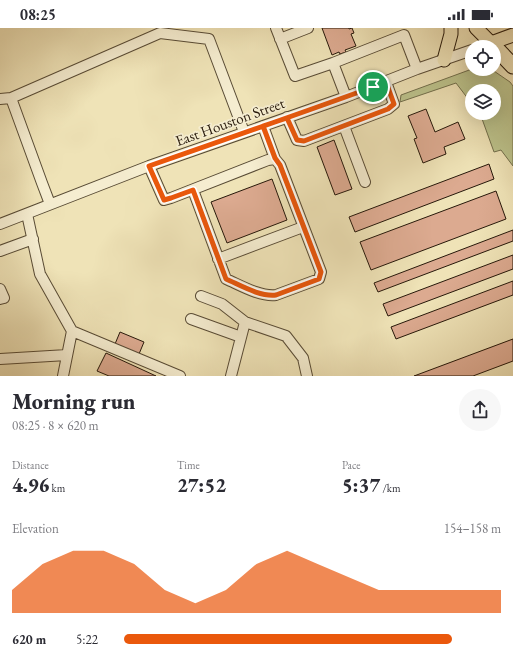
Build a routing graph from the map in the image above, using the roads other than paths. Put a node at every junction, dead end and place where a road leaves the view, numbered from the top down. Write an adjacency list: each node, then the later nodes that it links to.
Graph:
1 (276, 28): 7 (street)
2 (308, 28): 7 (street)
3 (451, 28): 12 (main road)
4 (476, 28): 8 (main road)
5 (158, 30): 18 (street); 23 (street)
6 (513, 35): 9 (main road)
7 (280, 39): 13 (street)
8 (482, 40)
9 (499, 40)
10 (465, 52): 12 (street, East Houston Street)
11 (501, 57): 14 (highway)
12 (444, 60): 15 (street, East Houston Street)
13 (332, 63): 15 (street); 17 (street)
14 (513, 66)
15 (417, 69): 16 (street, East Houston Street)
16 (386, 82): 17 (street, East Houston Street); 22 (street)
17 (346, 97): 20 (street, East Houston Street)
18 (11, 98): 19 (street); 28 (street)
19 (0, 99)
20 (287, 118): 21 (street, East Houston Street); 22 (street)
21 (263, 126): 23 (street, East Houston Street); 24 (street)
22 (344, 126): 26 (street)
23 (244, 132): 25 (street, East Houston Street)
24 (275, 158): 27 (street); 31 (street)
25 (149, 166): 27 (street); 28 (street, East Houston Street)
26 (365, 182)
27 (193, 190): 34 (street)
28 (50, 204): 29 (street, East Houston Street)
29 (27, 214): 30 (street, East Houston Street); 32 (street)
30 (0, 224)
31 (303, 226): 34 (street); 34 (street)
32 (33, 239): 33 (street); 40 (street)
33 (0, 252)
34 (218, 259)
35 (0, 289): 37 (street)
36 (201, 296): 39 (street)
37 (0, 299)
38 (191, 319): 41 (street)
39 (244, 322): 41 (street); 47 (street)
40 (72, 331): 42 (street); 45 (street)
41 (241, 337): 46 (street)
42 (67, 355): 43 (street); 44 (street)
43 (0, 359)
44 (63, 376)
45 (180, 376)
46 (231, 376)
47 (307, 376)

